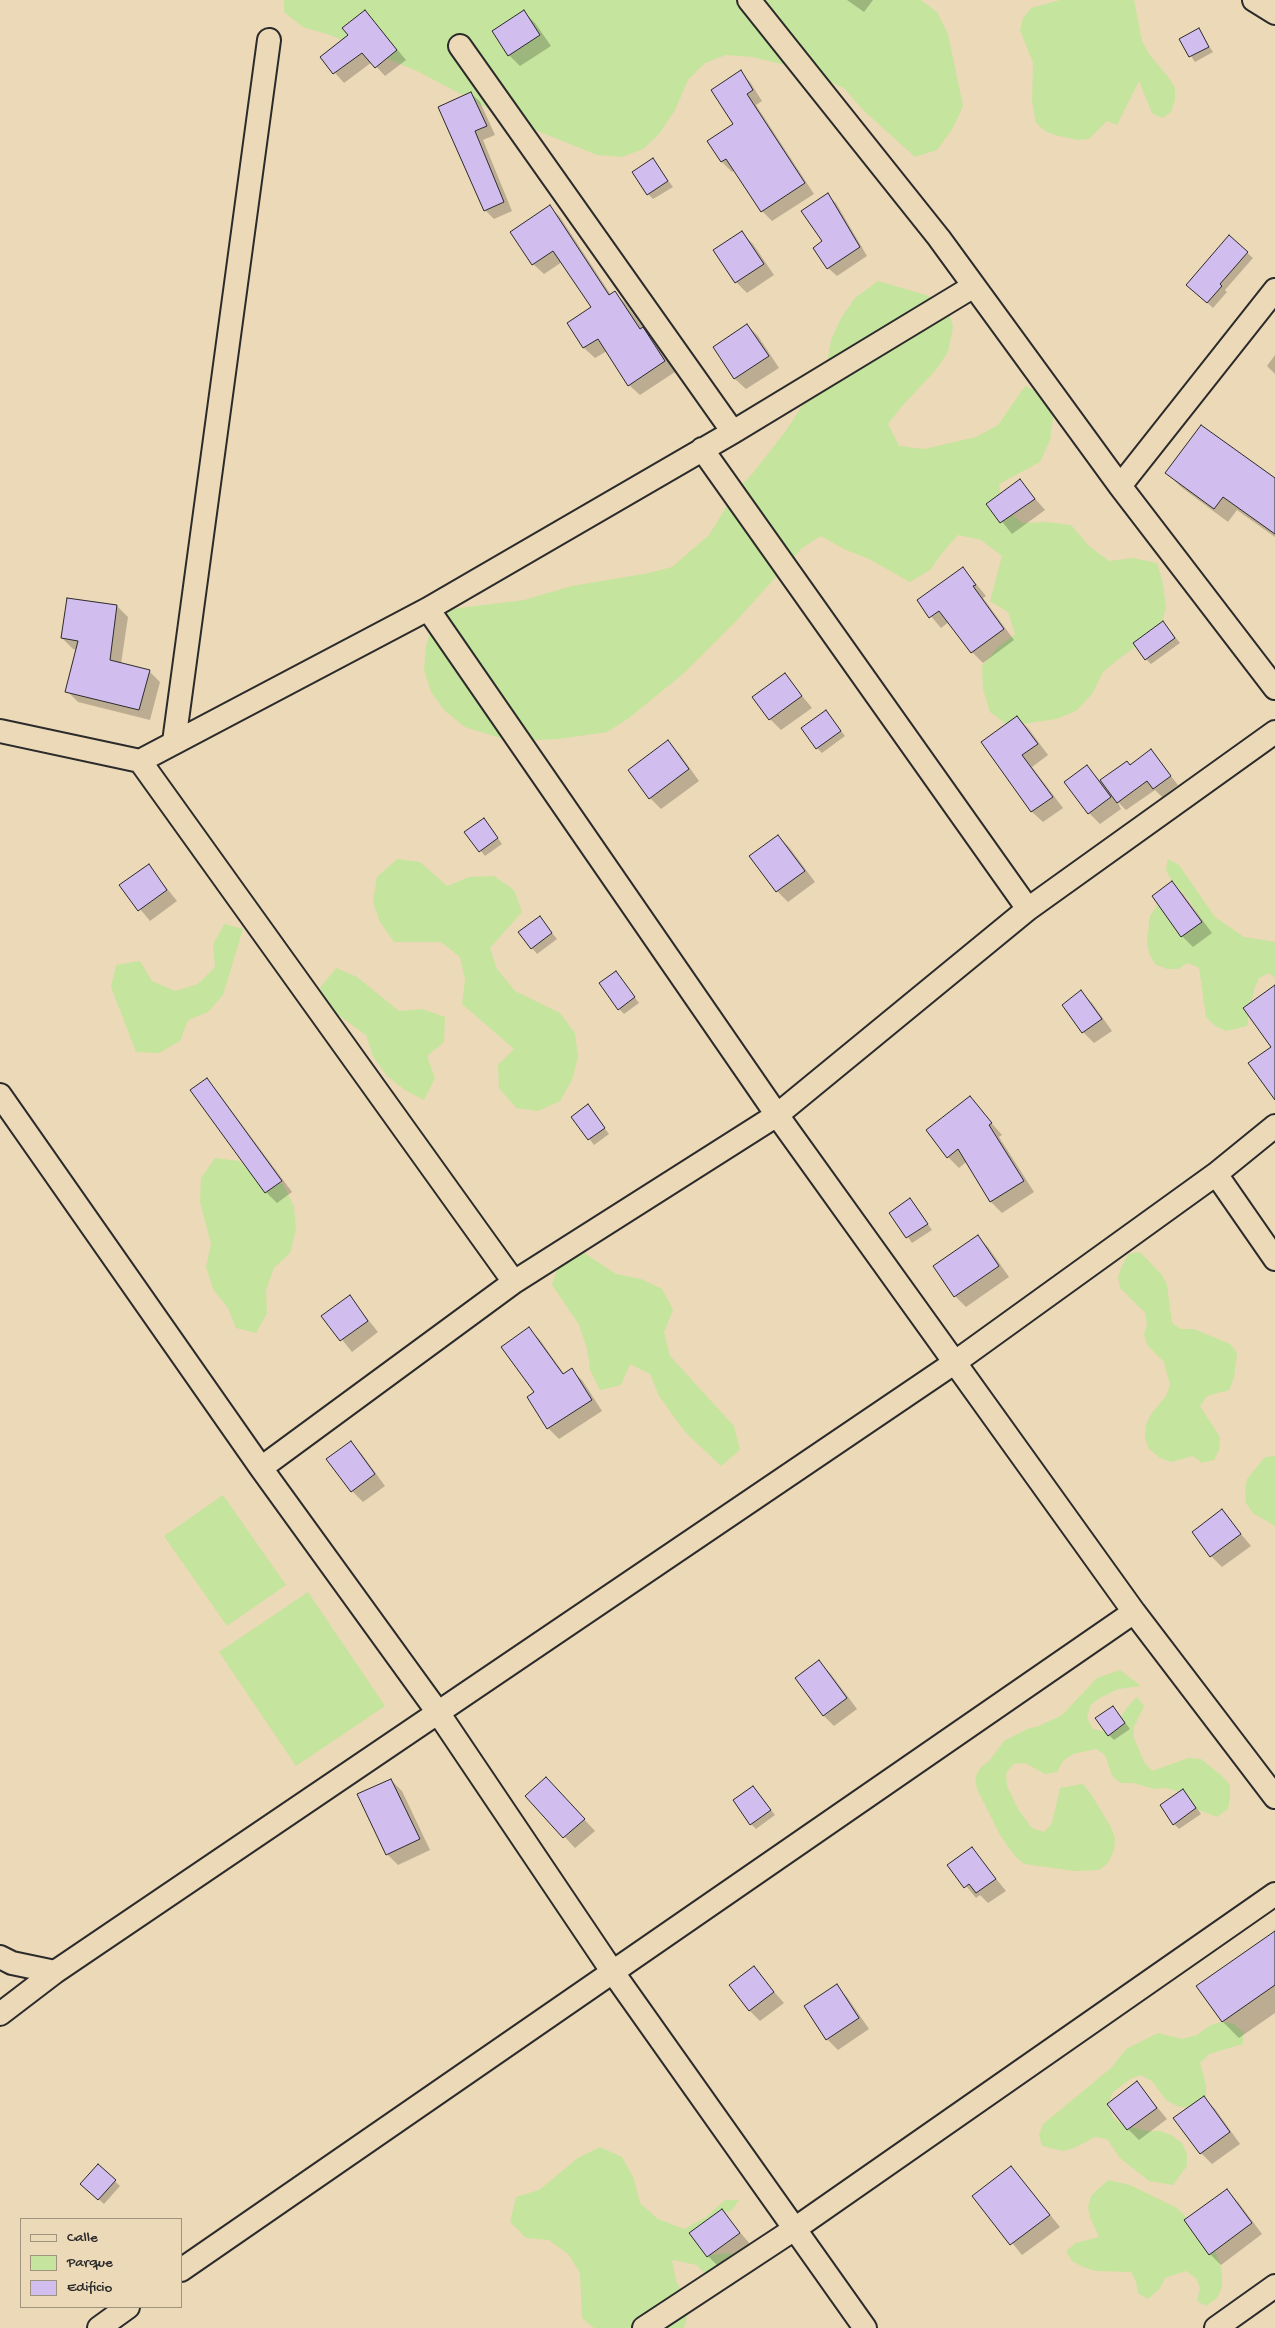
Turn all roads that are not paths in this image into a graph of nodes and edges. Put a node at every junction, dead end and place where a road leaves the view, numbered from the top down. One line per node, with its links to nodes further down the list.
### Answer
1 (749, 0): 6 (street)
2 (1254, 0): 3 (street)
3 (1275, 13)
4 (269, 40): 15 (street)
5 (460, 46): 8 (street)
6 (974, 286): 8 (street); 10 (street)
7 (1275, 290): 10 (street)
8 (733, 432): 9 (street)
9 (702, 449): 11 (street); 17 (street)
10 (1120, 486): 12 (street)
11 (428, 609): 15 (street); 19 (street)
12 (1275, 688)
13 (0, 731): 16 (street)
14 (1275, 732): 17 (street)
15 (174, 742): 16 (street)
16 (140, 761): 23 (street)
17 (1028, 909): 19 (street)
18 (0, 1096): 25 (street)
19 (777, 1116): 23 (street); 24 (street)
20 (1275, 1126): 21 (street)
21 (1216, 1174): 22 (street); 24 (street)
22 (1275, 1259)
23 (514, 1282): 25 (street)
24 (954, 1363): 26 (street); 27 (street)
25 (261, 1468): 27 (street)
26 (1134, 1612): 28 (street); 31 (street)
27 (437, 1711): 31 (street); 32 (street)
28 (1275, 1797)
29 (1275, 1894): 34 (street)
30 (0, 1957): 32 (street)
31 (612, 1971): 34 (street); 35 (street)
32 (54, 1972): 33 (street)
33 (0, 2014)
34 (796, 2228): 39 (street); 40 (street)
35 (182, 2269)
36 (1275, 2286): 41 (street)
37 (127, 2308): 38 (street)
38 (99, 2328)
39 (644, 2328)
40 (866, 2328)
41 (1216, 2328)

